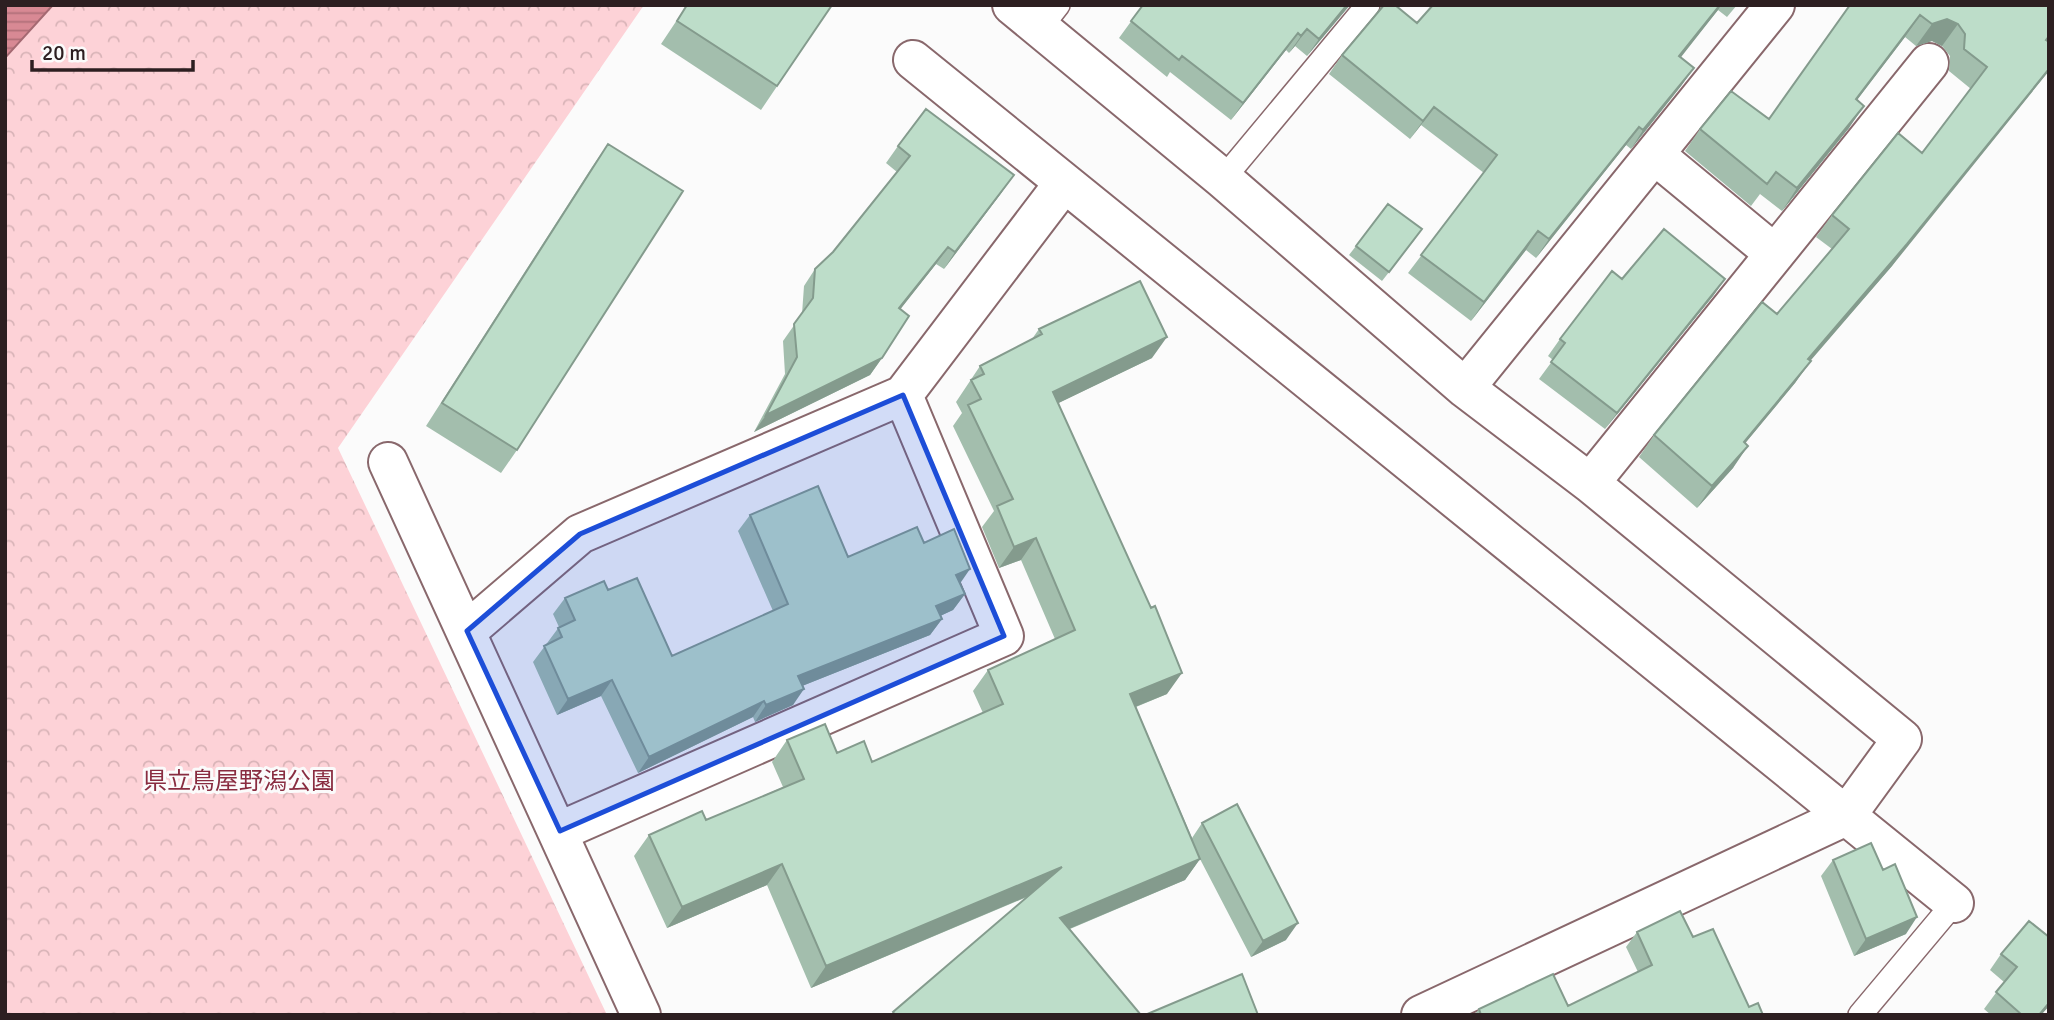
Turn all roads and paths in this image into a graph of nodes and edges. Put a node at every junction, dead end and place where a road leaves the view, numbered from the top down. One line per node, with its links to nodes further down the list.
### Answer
1 (1368, 5): 7 (lane)
2 (1775, 5): 6 (street)
3 (1036, 13): 7 (street)
4 (913, 60): 8 (street)
5 (1929, 63): 9 (street)
6 (1655, 155): 9 (street); 10 (street)
7 (1223, 179): 10 (street)
8 (1064, 183): 11 (street); 15 (street)
9 (1775, 254): 13 (street)
10 (1465, 388): 13 (street)
11 (903, 395): 14 (street); 16 (street)
12 (388, 462): 14 (street)
13 (1590, 483): 15 (street)
14 (467, 631): 16 (street)
15 (1846, 816): 17 (street); 19 (street)
16 (559, 831): 18 (street)
17 (1954, 903): 20 (lane)
18 (641, 1015)
19 (1421, 1015)
20 (1860, 1015)

